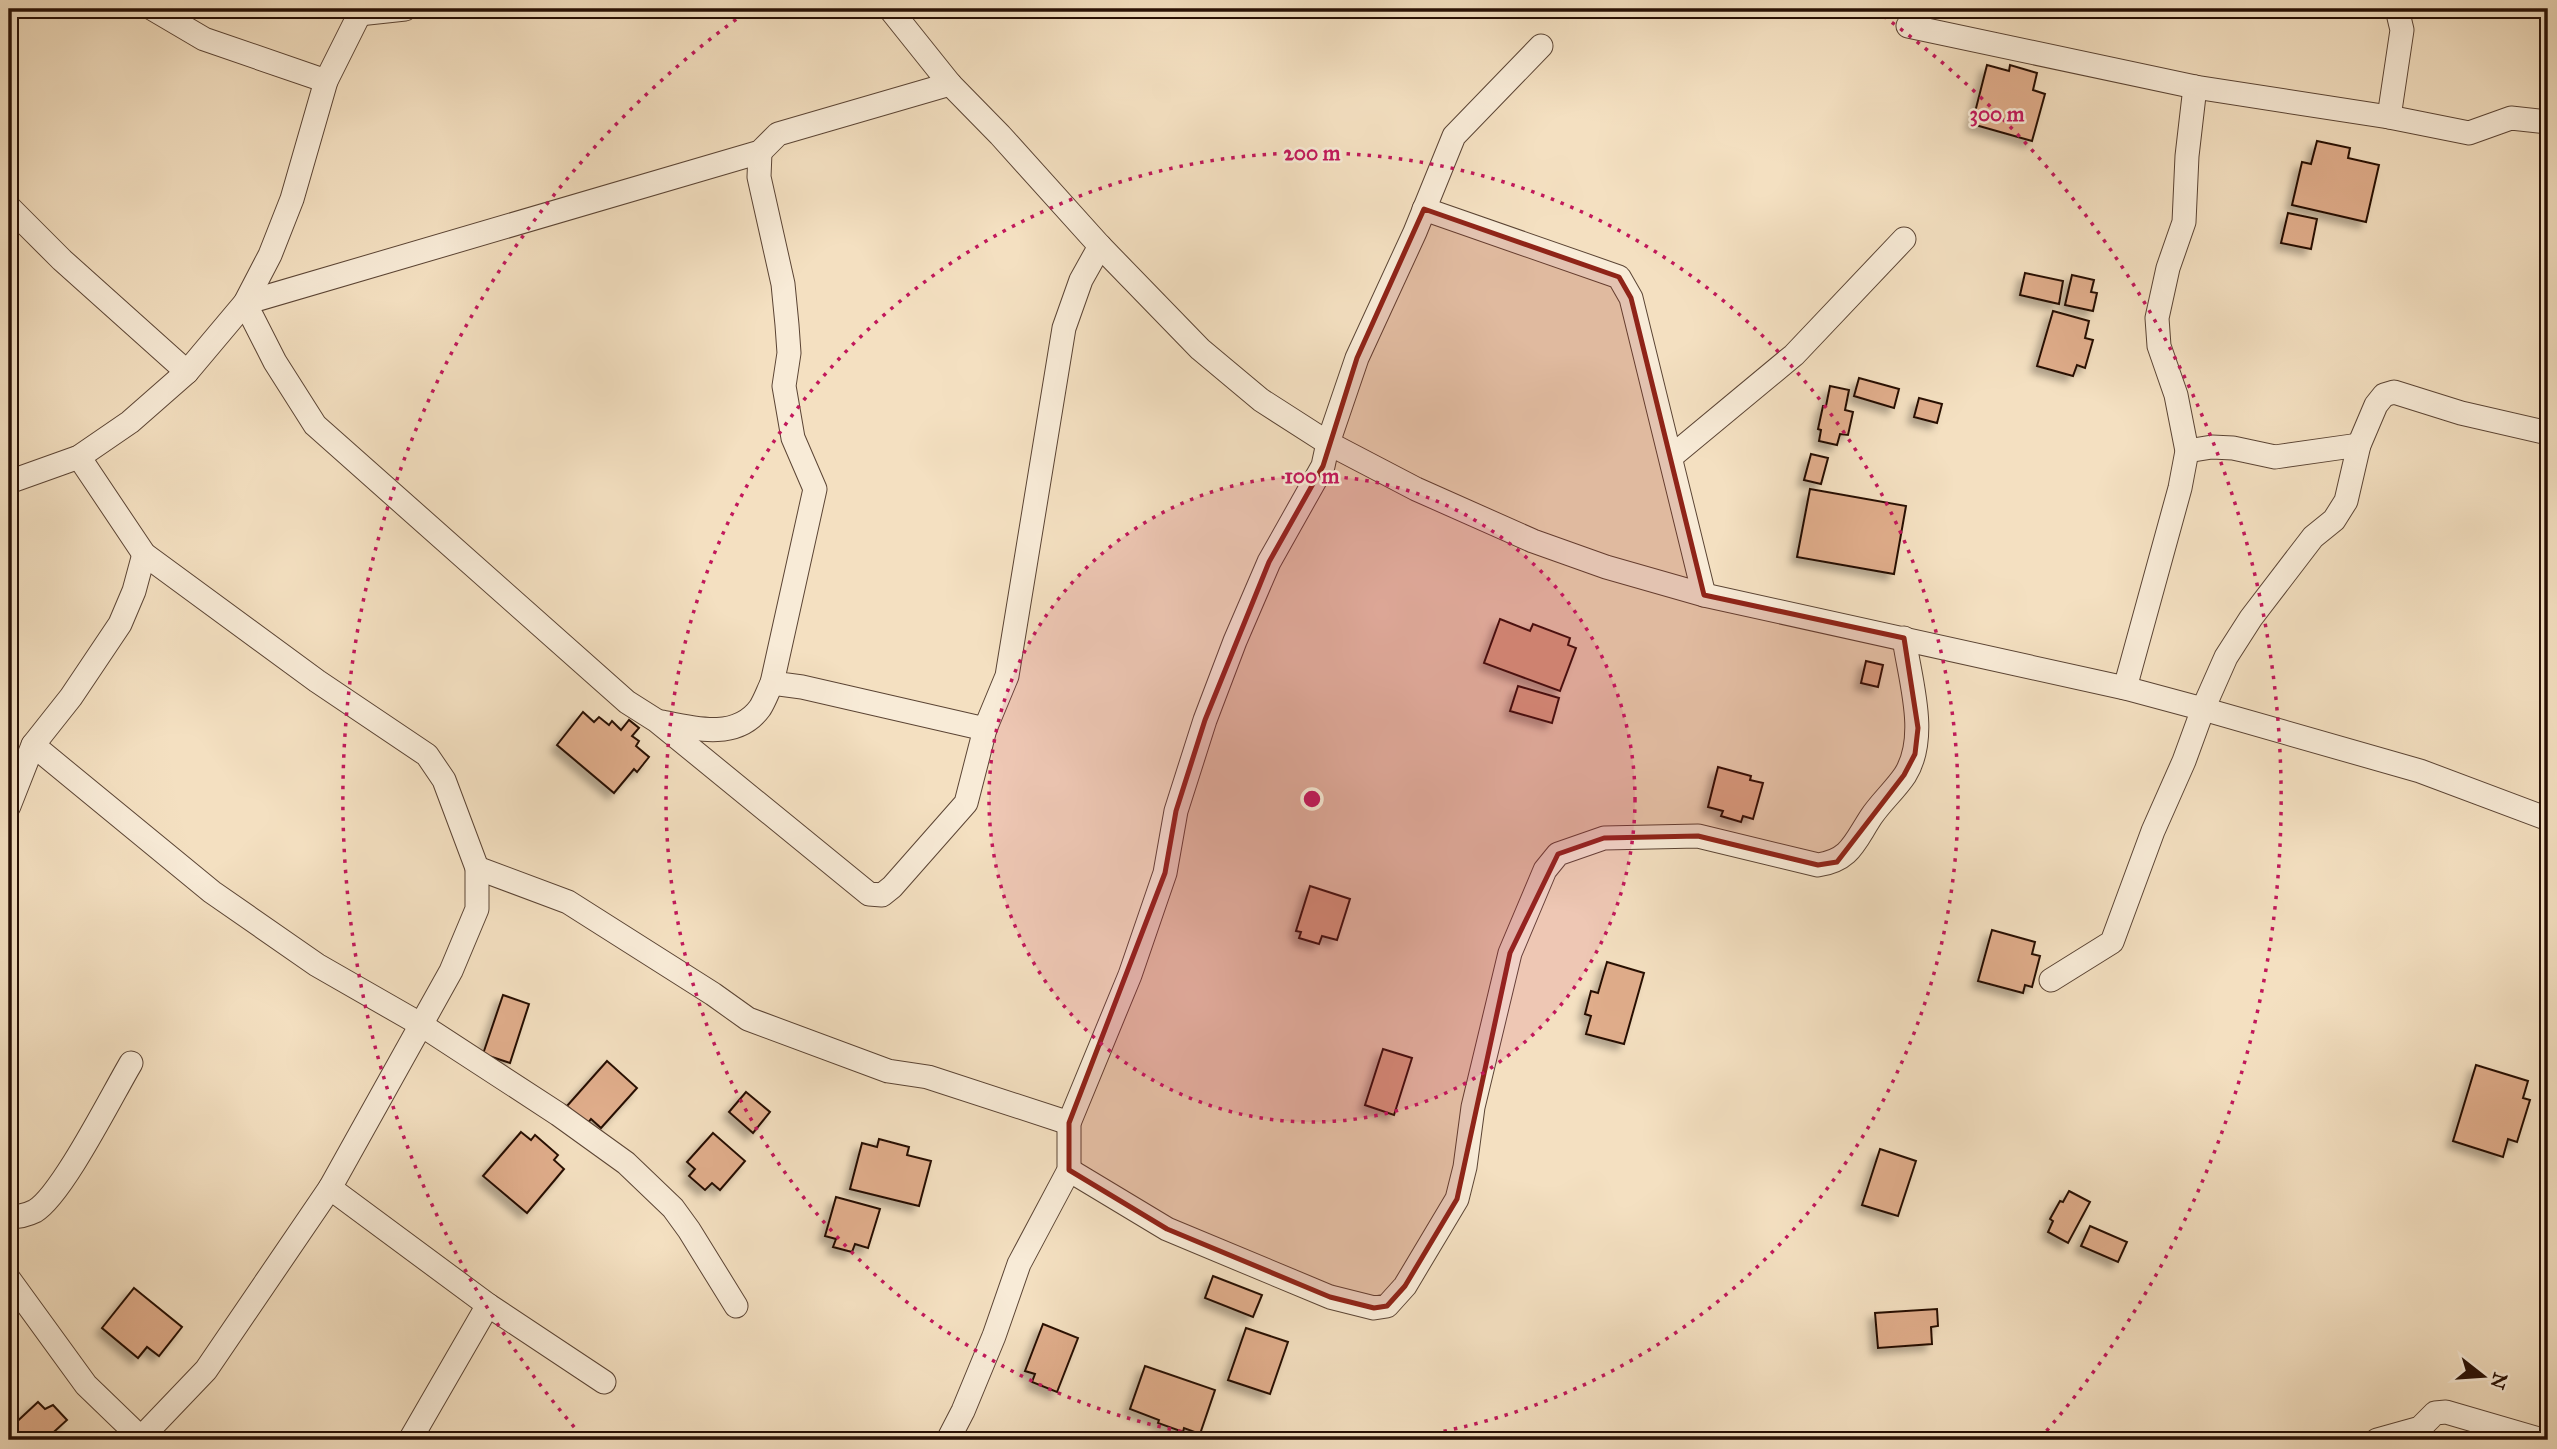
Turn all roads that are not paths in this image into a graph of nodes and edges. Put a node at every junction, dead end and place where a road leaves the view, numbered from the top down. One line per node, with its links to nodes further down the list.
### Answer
1 (153, 9): 8 (street)
2 (405, 9): 5 (street)
3 (890, 9): 9 (street)
4 (2397, 9): 11 (street)
5 (360, 11): 8 (street)
6 (1908, 26): 10 (street)
7 (1542, 46): 15 (street)
8 (327, 81): 18 (street)
9 (950, 84): 13 (street); 17 (street)
10 (2195, 88): 11 (street); 23 (street)
11 (2389, 117): 12 (street)
12 (2548, 122)
13 (760, 152): 18 (street); 30 (street)
14 (9, 207): 19 (street)
15 (1424, 209): 21 (street); 25 (street)
16 (1904, 239): 25 (street)
17 (1100, 246): 21 (street); 34 (street)
18 (245, 303): 19 (street); 33 (street)
19 (187, 372): 24 (street)
20 (2548, 433): 22 (street)
21 (1328, 443): 28 (street); 42 (street)
22 (2358, 445): 23 (street); 32 (street)
23 (2187, 451): 31 (street)
24 (79, 457): 26 (street); 27 (street)
25 (1671, 457): 28 (street)
26 (9, 482)
27 (144, 554): 35 (street); 38 (street)
28 (1704, 595): 29 (street)
29 (1904, 638): 31 (street); 43 (street)
30 (772, 682): 33 (street); 34 (street)
31 (2125, 688): 32 (street)
32 (2203, 709): 37 (street); 39 (street)
33 (657, 721): 34 (street)
34 (985, 729)
35 (33, 745): 36 (street); 40 (street)
36 (9, 806)
37 (2548, 818)
38 (477, 868): 40 (street); 42 (street)
39 (2051, 980)
40 (419, 1024): 44 (street); 48 (street)
41 (131, 1063): 45 (street)
42 (1069, 1123): 43 (street)
43 (1069, 1170): 52 (street)
44 (330, 1188): 47 (street); 50 (street)
45 (9, 1217)
46 (9, 1279): 50 (street)
47 (488, 1305): 49 (street); 51 (street)
48 (736, 1306)
49 (604, 1382)
50 (142, 1439)
51 (410, 1440)
52 (948, 1440)
53 (2376, 1440): 54 (street)
54 (2542, 1440)

